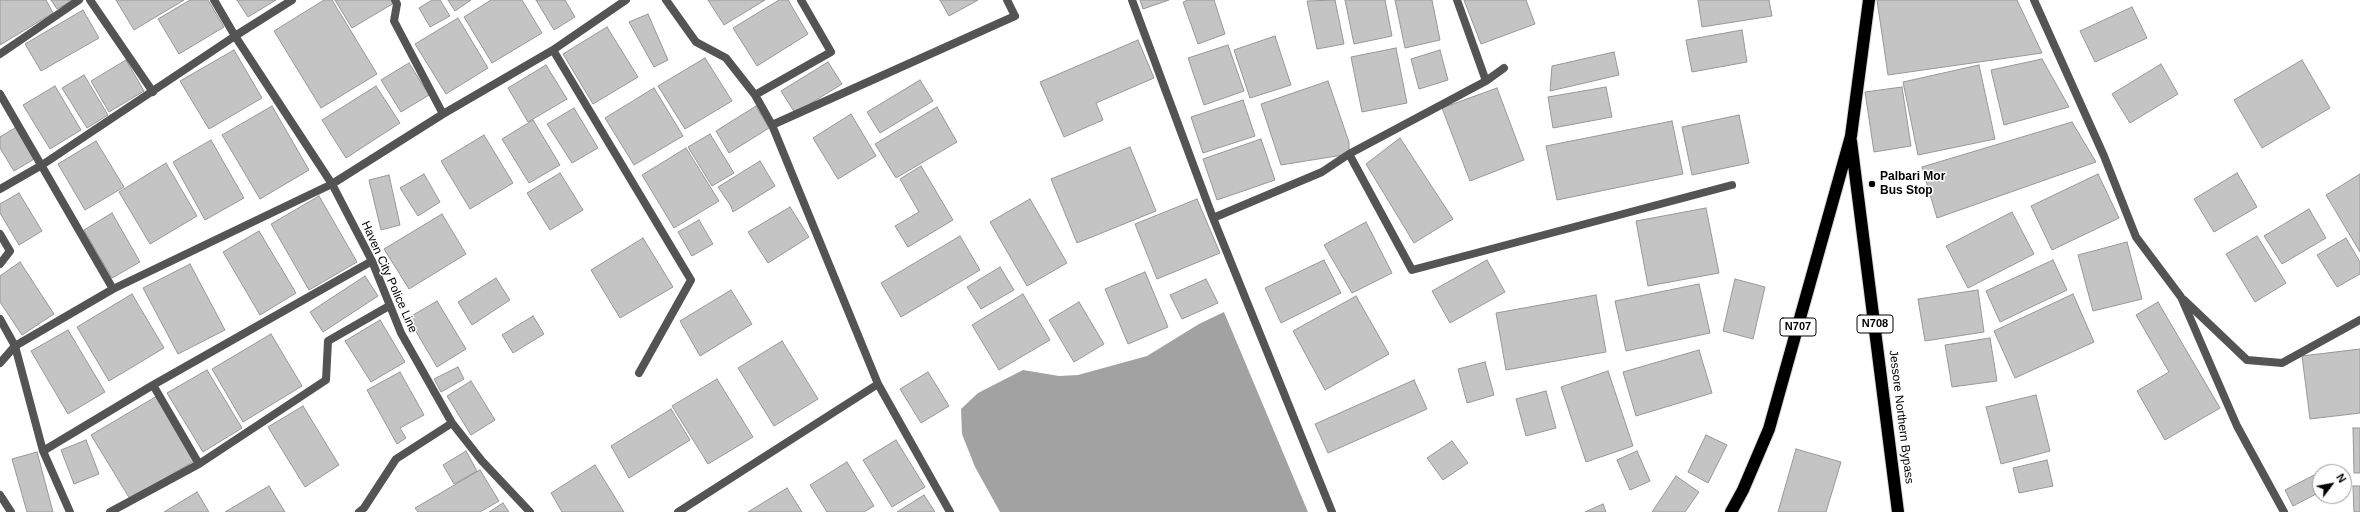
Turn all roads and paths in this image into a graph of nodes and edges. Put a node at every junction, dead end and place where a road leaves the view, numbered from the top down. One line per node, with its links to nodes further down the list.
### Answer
1 (79, 0): 16 (street)
2 (90, 0): 19 (street)
3 (214, 0): 14 (street, Haven City Police Line)
4 (292, 0): 14 (street)
5 (395, 0): 22 (street)
6 (626, 0): 15 (street)
7 (666, 0): 21 (street)
8 (801, 0): 21 (street)
9 (1007, 0): 23 (street)
10 (1132, 0): 30 (street)
11 (1457, 0): 18 (street)
12 (1869, 0): 24 (highway, N707)
13 (2034, 0): 35 (street)
14 (234, 36): 19 (street); 27 (street, Haven City Police Line)
15 (553, 50): 22 (street); 41 (street)
16 (0, 54)
17 (1504, 68): 18 (street)
18 (1486, 81): 25 (street)
19 (153, 92): 26 (street)
20 (0, 94): 26 (street)
21 (755, 95): 23 (street)
22 (443, 114): 27 (street)
23 (772, 125): 42 (street)
24 (1851, 136): 56 (highway, N707); 57 (highway, Jessore Northern Bypass / N708)
25 (1349, 154): 28 (street); 30 (street)
26 (42, 165): 29 (street); 34 (street)
27 (332, 184): 32 (street, Haven City Police Line); 34 (street)
28 (1732, 184)
29 (0, 189)
30 (1213, 218): 55 (street)
31 (0, 234): 33 (street)
32 (372, 261): 36 (street, Haven City Police Line); 43 (street)
33 (0, 264)
34 (113, 290): 39 (street)
35 (2181, 297): 38 (street); 58 (street)
36 (389, 306): 44 (street, Haven City Police Line); 46 (street)
37 (0, 319): 39 (street)
38 (2360, 320)
39 (15, 346): 40 (street); 45 (street)
40 (0, 363)
41 (639, 373)
42 (878, 384): 53 (street); 54 (street)
43 (153, 385): 45 (street); 46 (street)
44 (452, 423): 51 (street); 52 (street, Haven City Police Line)
45 (43, 451): 49 (street)
46 (199, 464): 50 (street)
47 (0, 495): 48 (street)
48 (11, 512)
49 (70, 512)
50 (110, 512)
51 (359, 512)
52 (530, 512)
53 (678, 512)
54 (950, 512)
55 (1332, 512)
56 (1731, 512)
57 (1898, 512)
58 (2284, 512)

